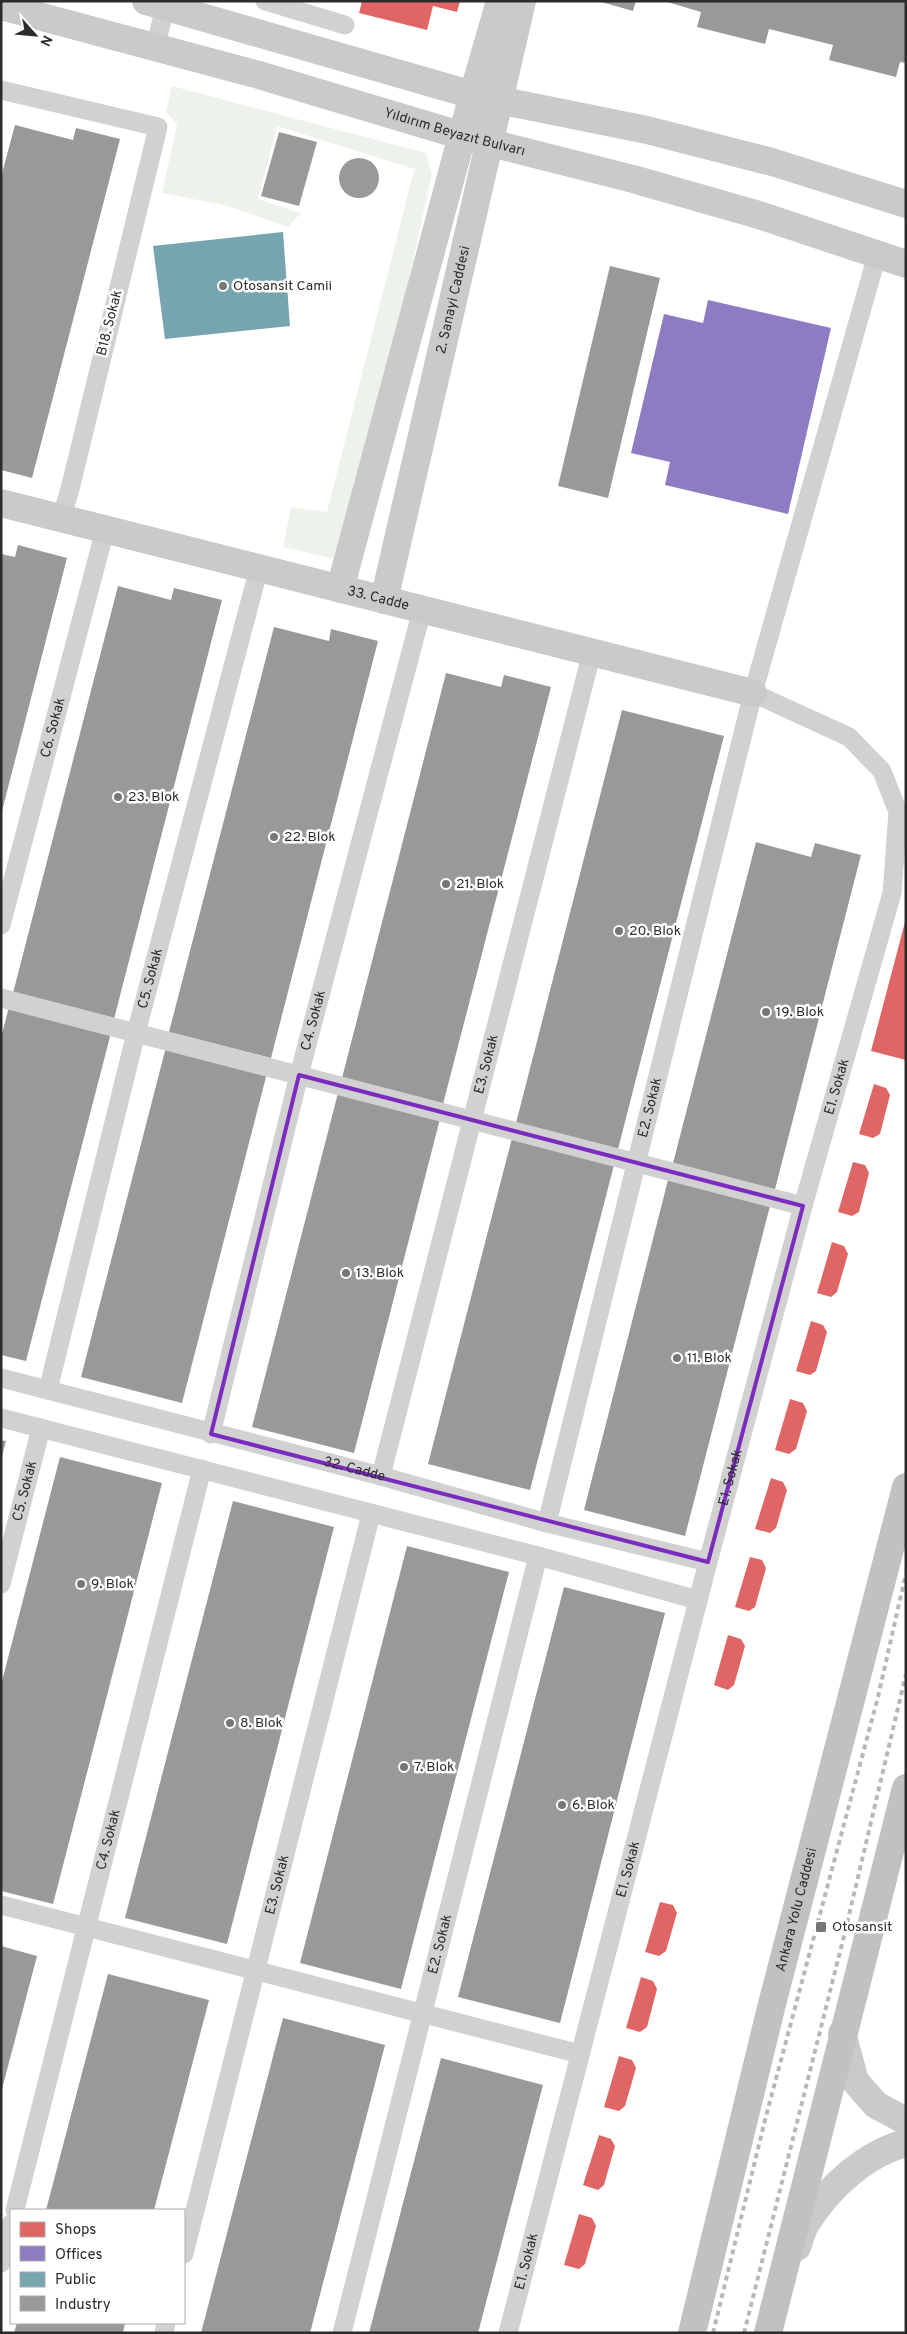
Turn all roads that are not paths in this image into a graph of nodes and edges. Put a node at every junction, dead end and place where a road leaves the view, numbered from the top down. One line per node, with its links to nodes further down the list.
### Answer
1 (265, 1): 6 (street)
2 (500, 1): 9 (main road)
3 (522, 1): 10 (main road, 2. Sanayi Caddesi)
4 (159, 3): 7 (street); 9 (main road)
5 (1, 6): 7 (main road, Yıldırım Beyazıt Bulvarı)
6 (345, 25)
7 (156, 46): 11 (main road, Yıldırım Beyazıt Bulvarı)
8 (1, 90): 17 (street, B18. Sokak)
9 (473, 95): 10 (main road); 11 (main road)
10 (500, 101): 12 (main road, 2. Sanayi Caddesi); 13 (main road)
11 (463, 136): 12 (main road, Yıldırım Beyazıt Bulvarı); 20 (main road)
12 (491, 142): 14 (main road, Yıldırım Beyazıt Bulvarı); 21 (main road, 2. Sanayi Caddesi)
13 (906, 204)
14 (877, 255): 15 (main road, Yıldırım Beyazıt Bulvarı); 24 (street, E2. Sokak)
15 (906, 264)
16 (1, 504): 17 (main road, 33. Cadde)
17 (61, 518): 18 (main road, 33. Cadde)
18 (105, 530): 19 (main road, 33. Cadde); 25 (street, C6. Sokak)
19 (259, 568): 20 (main road, 33. Cadde); 27 (street, C5. Sokak)
20 (340, 589): 21 (main road, 33. Cadde)
21 (384, 600): 22 (main road, 33. Cadde)
22 (422, 610): 23 (main road, 33. Cadde); 28 (street, C4. Sokak)
23 (592, 652): 24 (main road, 33. Cadde); 29 (street, E3. Sokak)
24 (753, 693): 30 (street, E2. Sokak); 31 (street, E1. Sokak)
25 (1, 925)
26 (1, 998): 27 (street)
27 (136, 1033): 28 (street); 33 (street, C5. Sokak)
28 (299, 1075): 29 (street); 36 (street, C4. Sokak)
29 (471, 1120): 30 (street); 39 (street, E3. Sokak)
30 (637, 1163): 31 (street); 42 (street, E2. Sokak)
31 (803, 1206): 45 (street, E1. Sokak)
32 (1, 1378): 33 (street, 32. Cadde)
33 (48, 1390): 36 (street, 32. Cadde)
34 (1, 1418): 35 (street)
35 (41, 1428): 38 (street); 46 (street, C5. Sokak)
36 (211, 1434): 39 (street, 32. Cadde)
37 (906, 1467): 43 (highway)
38 (202, 1468): 41 (street); 50 (street, C4. Sokak)
39 (381, 1476): 42 (street, 32. Cadde)
40 (906, 1487): 43 (highway, Ankara Yolu Caddesi)
41 (371, 1514): 44 (street); 51 (street, E3. Sokak)
42 (547, 1523): 45 (street, 32. Cadde)
43 (894, 1531): 62 (highway, Ankara Yolu Caddesi)
44 (538, 1556): 47 (street); 52 (street, E2. Sokak)
45 (708, 1562): 47 (street, E1. Sokak)
46 (1, 1584)
47 (698, 1600): 54 (street, E1. Sokak)
48 (906, 1788): 53 (highway)
49 (1, 1904): 50 (street)
50 (86, 1926): 51 (street); 57 (street, C4. Sokak)
51 (256, 1970): 52 (street); 59 (street, E3. Sokak)
52 (422, 2014): 54 (street); 63 (street, E2. Sokak)
53 (842, 2033): 55 (main road); 61 (highway)
54 (580, 2054): 64 (street, E1. Sokak)
55 (906, 2121)
56 (906, 2143): 61 (main road)
57 (15, 2209)
58 (10, 2228): 60 (street)
59 (185, 2250)
60 (1, 2263)
61 (771, 2321)
62 (693, 2332)
63 (342, 2333)
64 (508, 2333)

